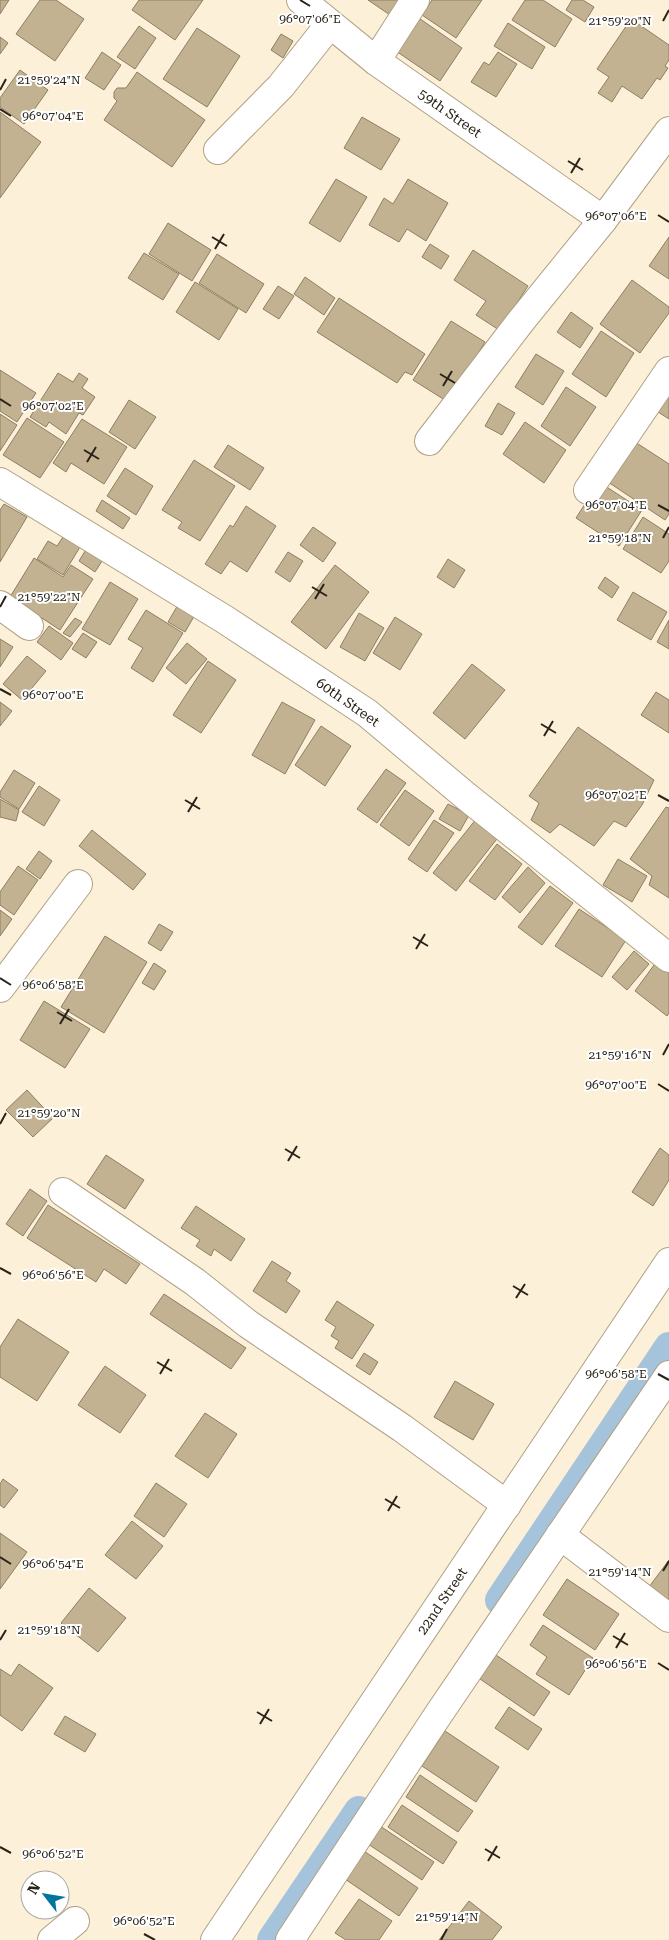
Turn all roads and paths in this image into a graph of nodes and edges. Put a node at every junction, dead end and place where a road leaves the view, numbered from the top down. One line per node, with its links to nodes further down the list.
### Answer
1 (302, 0): 3 (street, 59th Street)
2 (415, 0): 4 (street)
3 (330, 24): 4 (street, 59th Street); 6 (street)
4 (376, 61): 7 (street, 59th Street)
5 (669, 131): 7 (street)
6 (218, 150)
7 (603, 220): 9 (street)
8 (669, 371): 11 (street)
9 (429, 441)
10 (0, 482): 15 (street, 60th Street)
11 (588, 490)
12 (0, 605): 13 (street)
13 (29, 626)
14 (78, 884): 16 (street)
15 (669, 958)
16 (0, 988)
17 (63, 1192): 20 (street)
18 (669, 1262): 20 (street, 22nd Street)
19 (669, 1375): 21 (street)
20 (507, 1505): 25 (street, 22nd Street)
21 (560, 1535): 22 (street); 26 (street)
22 (669, 1618)
23 (75, 1921): 24 (street)
24 (52, 1940)
25 (215, 1940)
26 (290, 1940)

